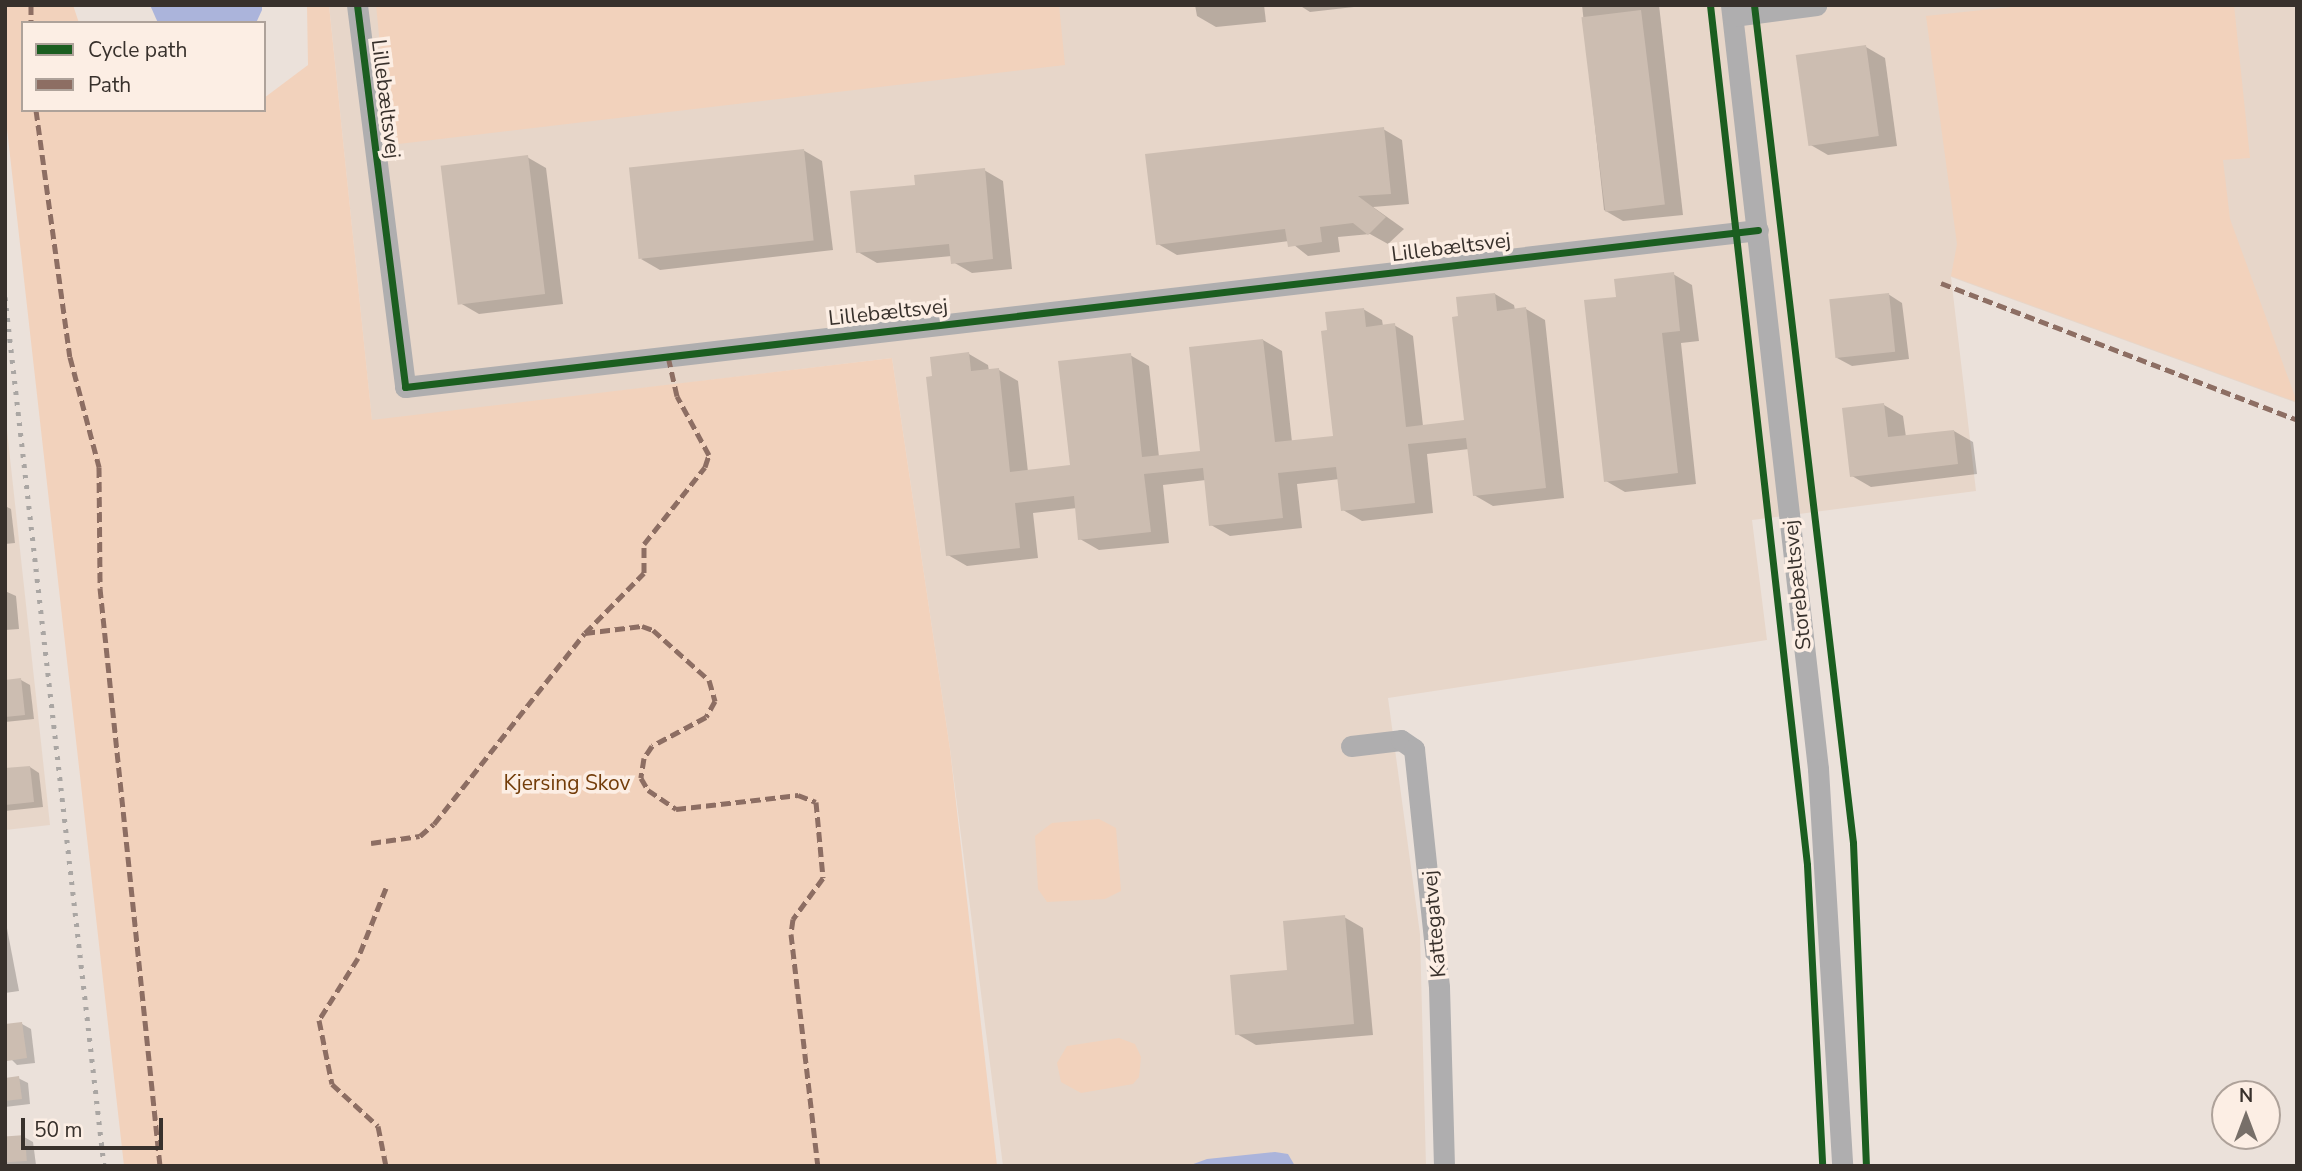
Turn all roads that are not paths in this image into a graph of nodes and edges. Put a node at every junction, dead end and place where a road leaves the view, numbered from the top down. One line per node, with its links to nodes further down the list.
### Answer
1 (357, 5): 4 (street, Lillebæltsvej)
2 (1816, 5): 3 (street)
3 (1732, 11): 4 (street, Storebæltsvej)
4 (1758, 230): 7 (street, Storebæltsvej)
5 (1351, 746): 6 (street, Kattegatvej)
6 (1444, 1166)
7 (1842, 1166)

